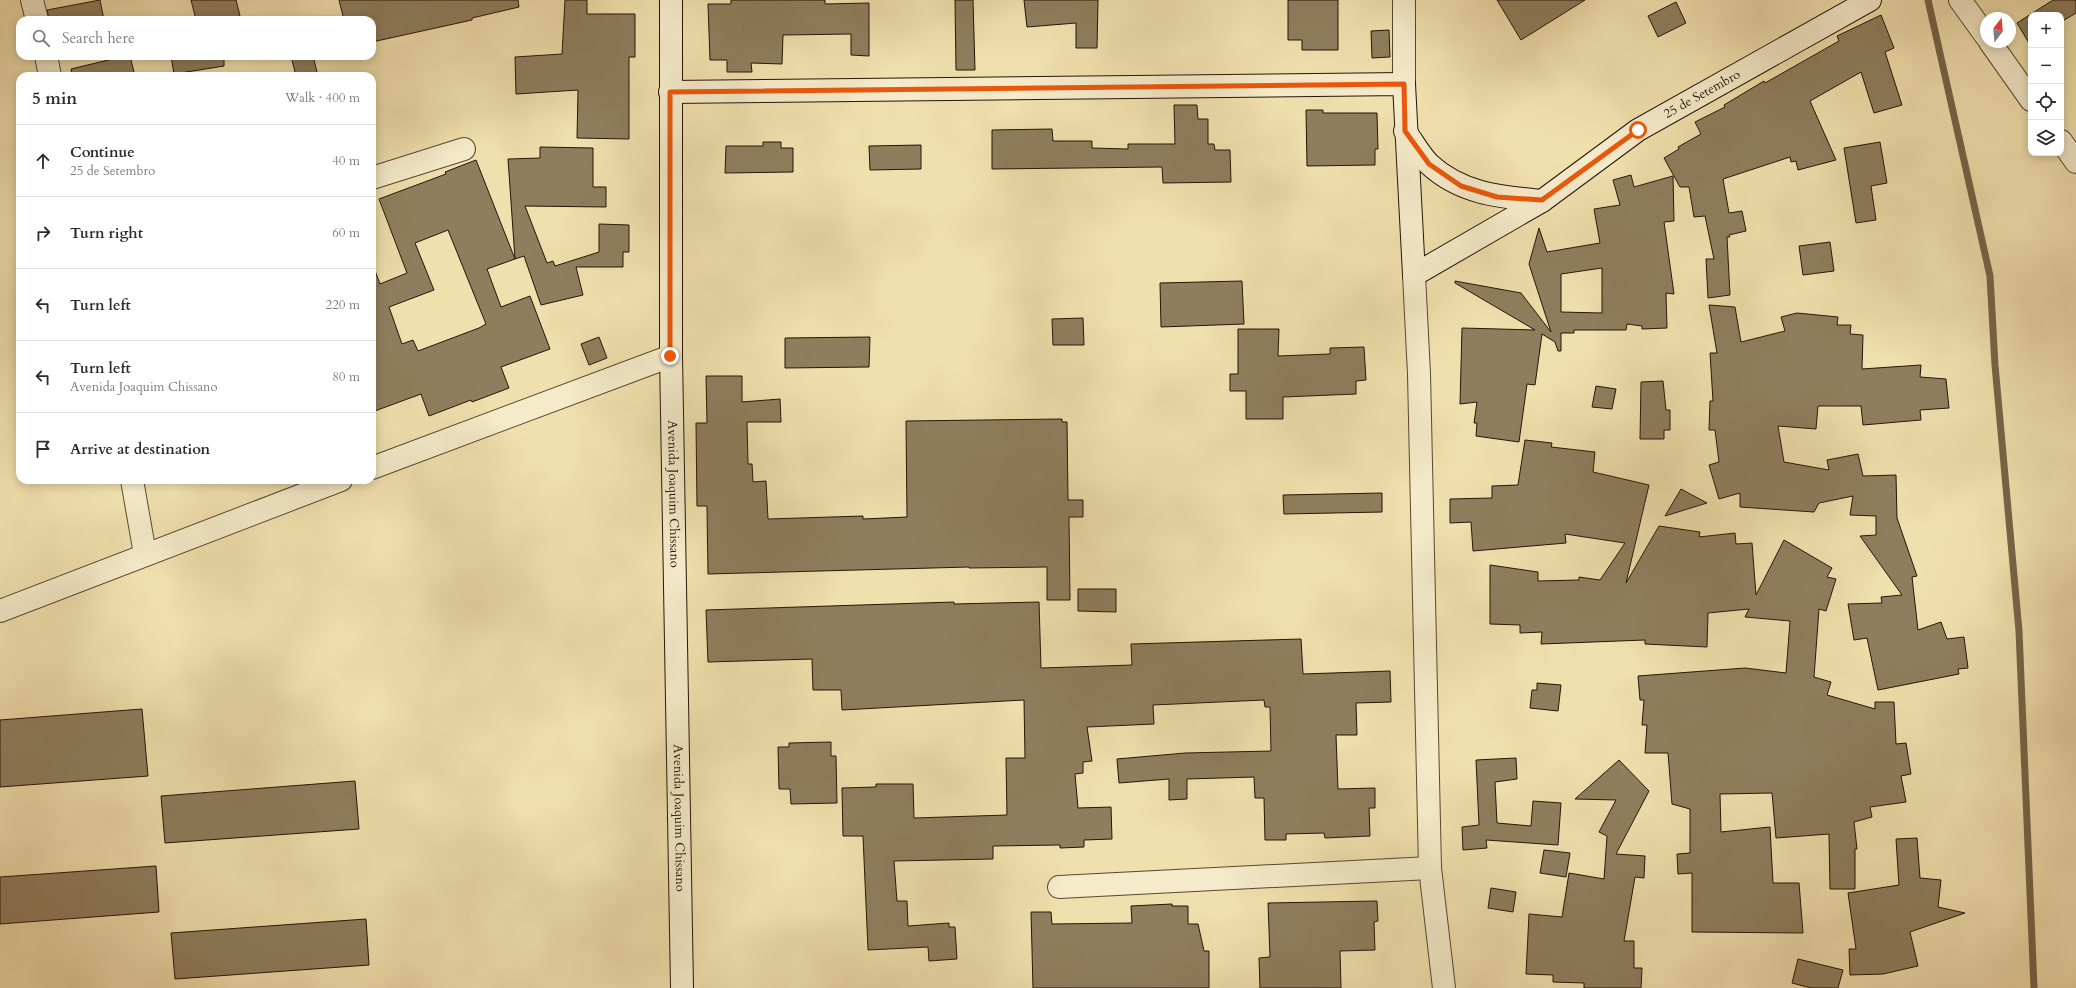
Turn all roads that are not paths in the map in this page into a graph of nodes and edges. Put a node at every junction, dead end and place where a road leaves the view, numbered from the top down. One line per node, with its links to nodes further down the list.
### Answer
1 (32, 0): 6 (street)
2 (671, 0): 12 (street, Avenida Joaquim Chissano)
3 (1404, 0): 11 (street)
4 (1870, 0): 19 (street, 25 de Setembro)
5 (1960, 0): 7 (street)
6 (36, 16)
7 (1980, 28)
8 (1994, 48): 13 (street)
9 (47, 60): 10 (street)
10 (49, 72)
11 (1404, 84): 12 (street); 14 (street)
12 (670, 92): 21 (street, Avenida Joaquim Chissano)
13 (2028, 96)
14 (1405, 131): 19 (street); 20 (street)
15 (2064, 145): 17 (street)
16 (464, 149): 18 (street)
17 (2076, 162)
18 (376, 177)
19 (1542, 200): 20 (street, 25 de Setembro)
20 (1414, 275): 27 (street)
21 (670, 356): 22 (street); 29 (street, Avenida Joaquim Chissano)
22 (376, 466)
23 (133, 484): 25 (street)
24 (330, 484): 25 (street)
25 (145, 554): 26 (street)
26 (0, 611)
27 (1430, 868): 28 (street); 30 (street)
28 (1059, 887)
29 (682, 988)
30 (1444, 988)

